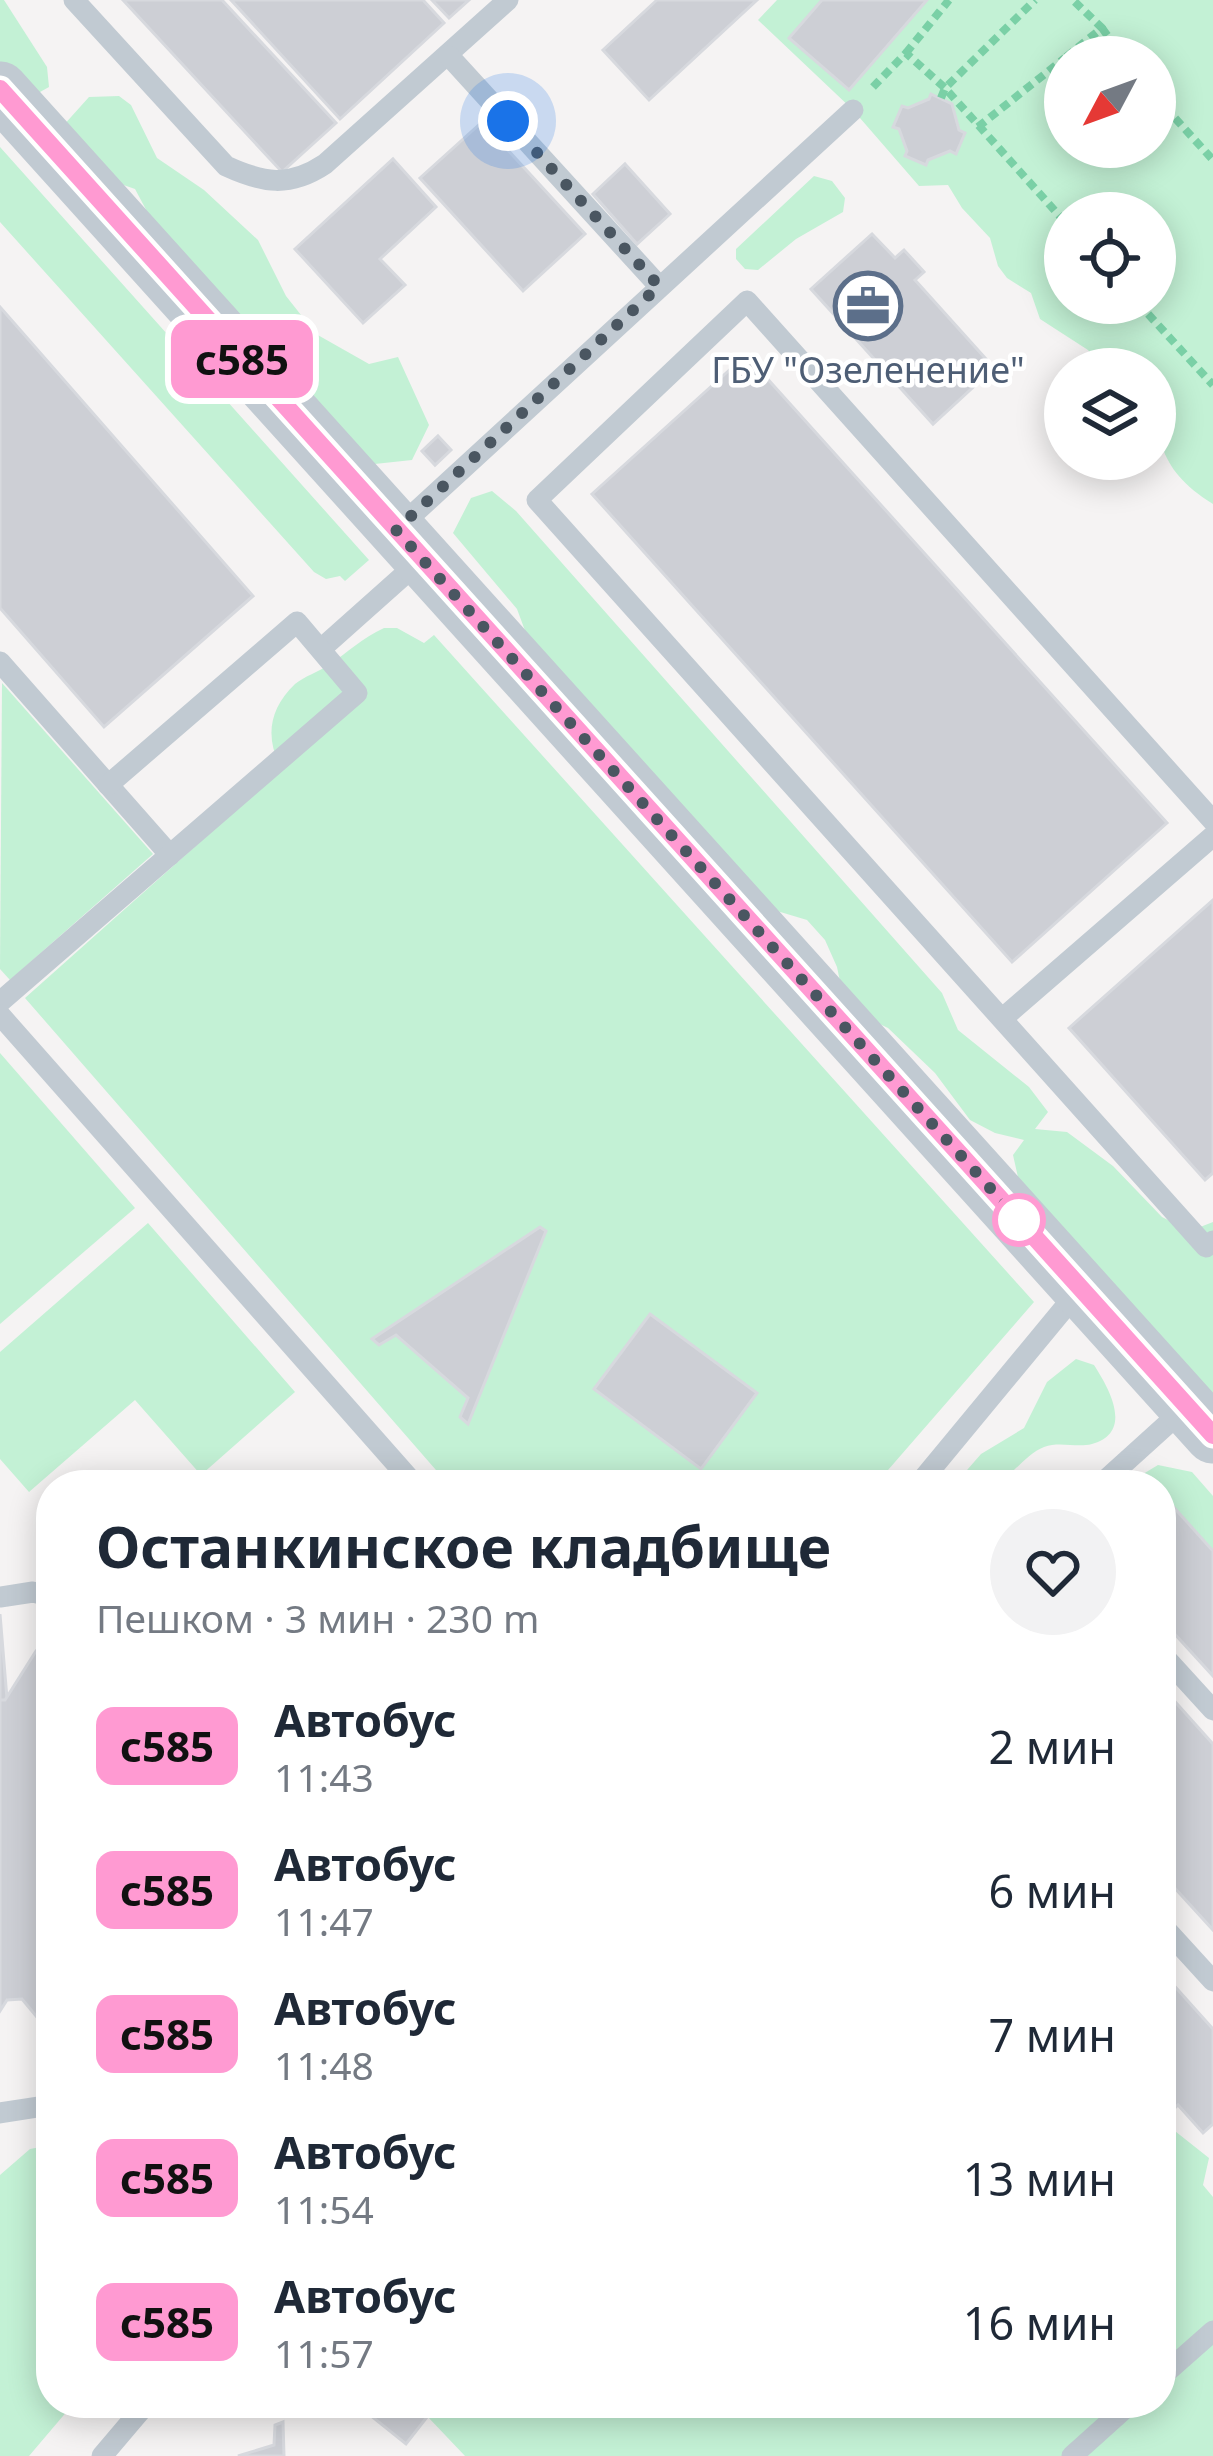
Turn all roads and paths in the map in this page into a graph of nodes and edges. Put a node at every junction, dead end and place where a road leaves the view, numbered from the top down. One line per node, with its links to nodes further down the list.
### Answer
1 (74, 0): 10 (lane)
2 (508, 0): 10 (lane)
3 (949, 0): 9 (path)
4 (1035, 0): 12 (path)
5 (1073, 0): 6 (path)
6 (1102, 28): 7 (path); 8 (path)
7 (1092, 36)
8 (1108, 36)
9 (906, 52): 12 (path); 15 (path)
10 (449, 56): 20 (lane)
11 (1044, 74): 17 (path)
12 (945, 88): 14 (path); 17 (path)
13 (0, 89): 23 (street)
14 (941, 98)
15 (853, 110): 20 (lane)
16 (1176, 119): 18 (path)
17 (978, 127): 19 (path)
18 (1213, 160)
19 (1044, 200)
20 (659, 286): 23 (lane)
21 (1157, 324): 22 (path)
22 (1213, 385)
23 (410, 544): 24 (lane); 34 (street)
24 (321, 649): 26 (lane); 29 (lane)
25 (0, 662): 26 (lane)
26 (108, 785): 29 (lane)
27 (1213, 820): 32 (lane)
28 (1213, 836): 32 (lane)
29 (170, 855): 30 (lane)
30 (0, 1002)
31 (0, 1015): 36 (lane)
32 (1003, 1018): 33 (lane)
33 (1213, 1240)
34 (1080, 1288): 35 (street); 37 (lane)
35 (1200, 1421): 38 (lane)
36 (402, 1470)
37 (930, 1470)
38 (1123, 1470)
39 (36, 1593): 40 (lane)
40 (0, 1597)
41 (1176, 1669): 42 (lane)
42 (1213, 1710)
43 (1176, 1940): 44 (lane)
44 (1213, 1981)
45 (36, 2107): 46 (lane)
46 (0, 2113)
47 (1213, 2331): 48 (lane)
48 (1176, 2364)
49 (134, 2418): 51 (lane)
50 (1115, 2418): 52 (lane)
51 (102, 2456)
52 (1072, 2456)

